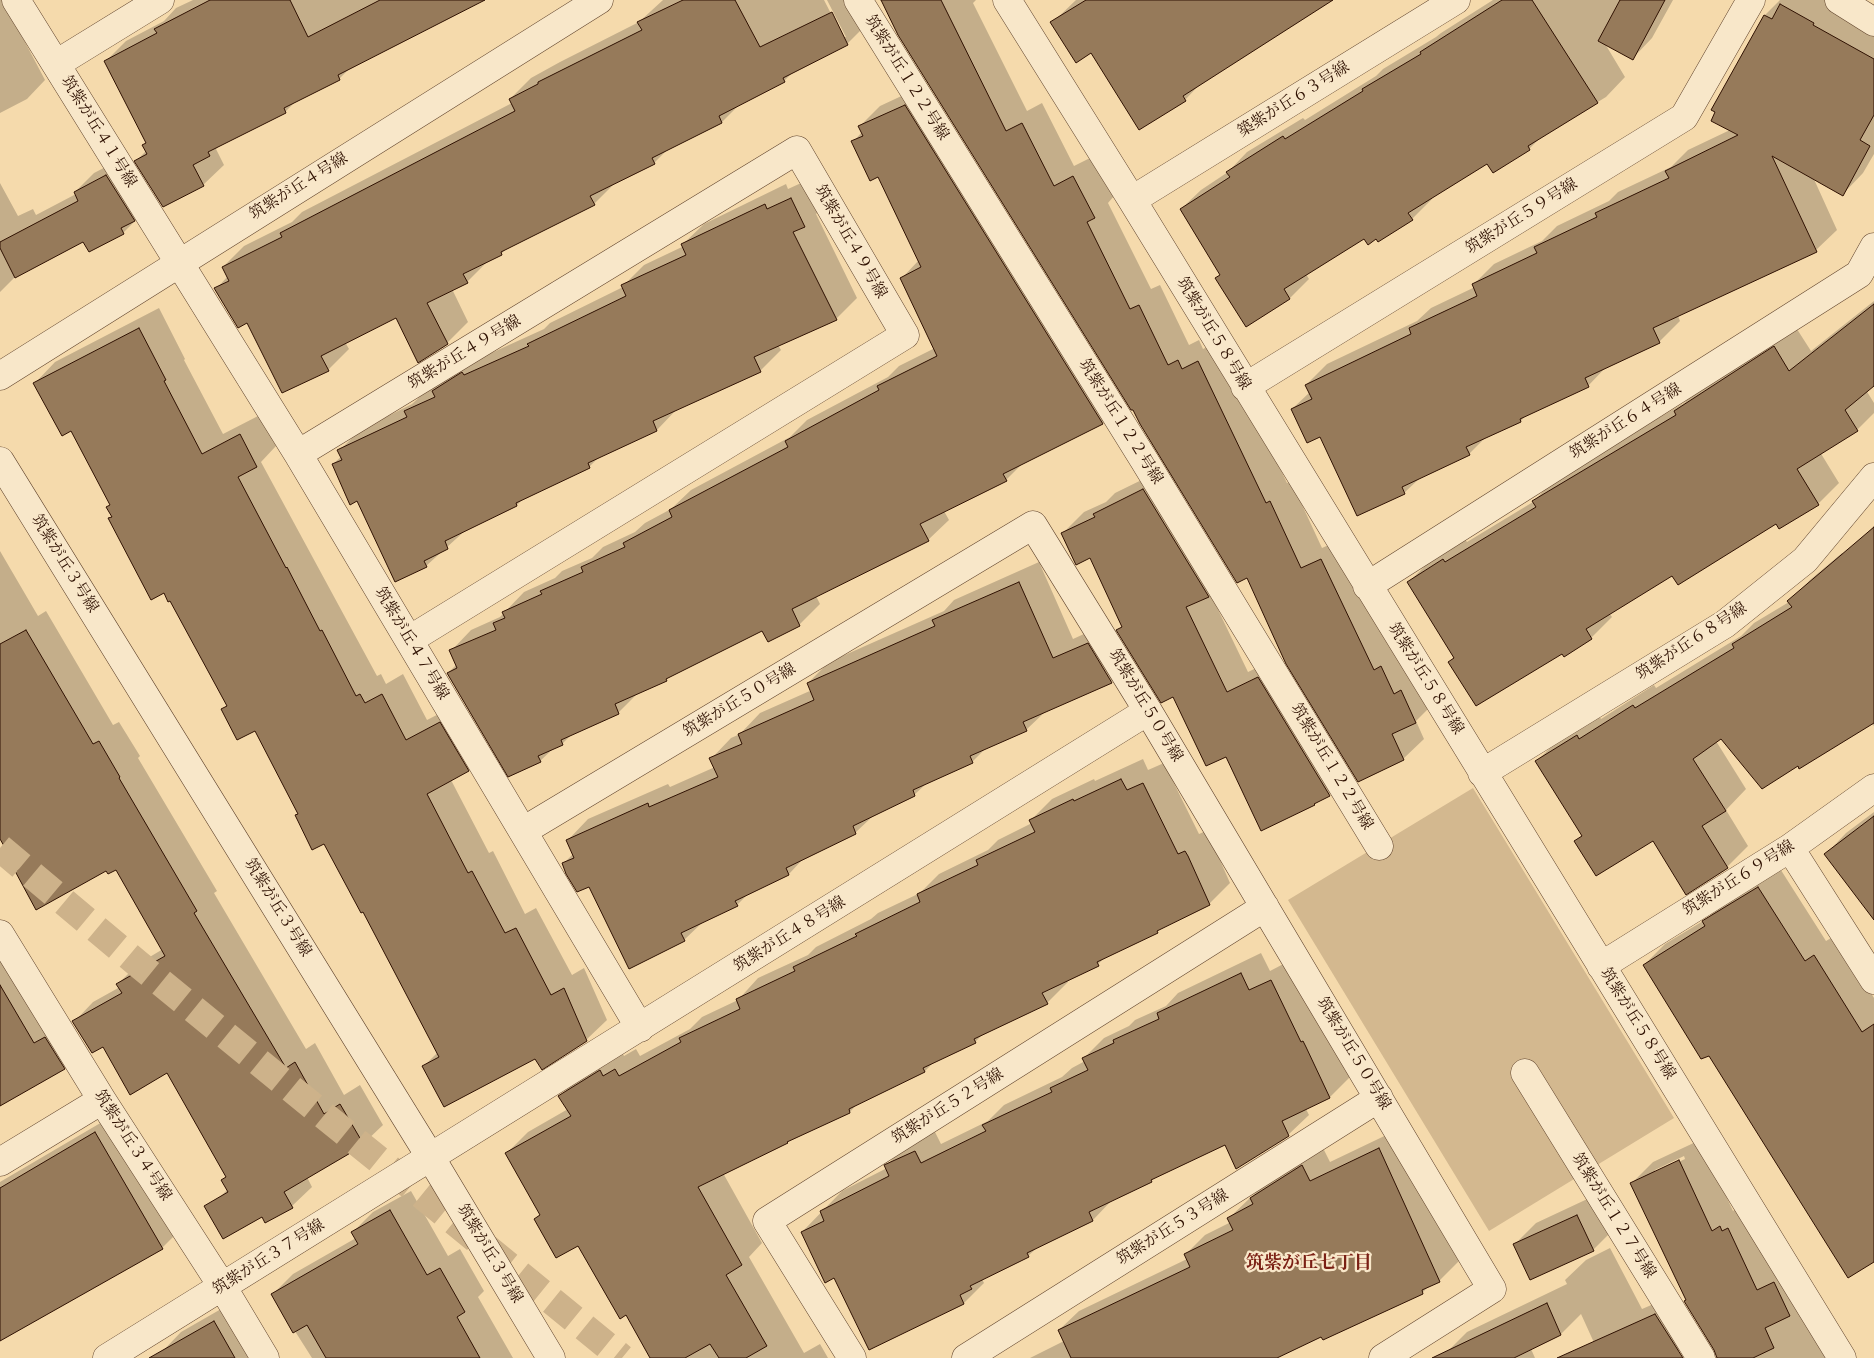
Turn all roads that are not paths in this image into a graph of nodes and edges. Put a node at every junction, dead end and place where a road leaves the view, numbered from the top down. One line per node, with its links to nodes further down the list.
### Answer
1 (16, 0): 10 (street, 筑紫が丘４１号線)
2 (160, 0): 10 (street)
3 (599, 0): 13 (street, 筑紫が丘４号線)
4 (858, 0): 26 (street, 筑紫が丘１２２号線)
5 (1456, 0): 11 (street, 築紫が丘６３号線)
6 (1751, 0): 16 (street, 筑紫が丘５９号線)
7 (1839, 0): 9 (street)
8 (1015, 3): 11 (street, 筑紫が丘５８号線)
9 (1874, 22)
10 (56, 64): 13 (street, 筑紫が丘４１号線)
11 (1132, 200): 16 (street, 筑紫が丘５８号線)
12 (1874, 247): 14 (street, 筑紫が丘６４号線)
13 (179, 263): 15 (street, 筑紫が丘４号線); 17 (street, 筑紫が丘４７号線)
14 (1867, 278): 20 (street, 筑紫が丘６４号線)
15 (0, 376)
16 (1245, 387): 20 (street, 筑紫が丘５８号線)
17 (298, 454): 21 (street, 筑紫が丘４７号線); 21 (street, 筑紫が丘４９号線)
18 (0, 460): 36 (street, 筑紫が丘３号線)
19 (1874, 477): 23 (street, 筑紫が丘６８号線)
20 (1368, 586): 23 (street, 筑紫が丘５８号線)
21 (409, 640): 25 (street, 筑紫が丘４７号線)
22 (1148, 711): 25 (street, 筑紫が丘５０号線); 28 (street, 筑紫が丘５０号線); 32 (street, 筑紫が丘４８号線)
23 (1482, 773): 30 (street, 筑紫が丘５８号線)
24 (1874, 788): 27 (street, 筑紫が丘６９号線)
25 (523, 831): 32 (street, 筑紫が丘４７号線)
26 (1379, 846)
27 (1790, 848): 30 (street, 筑紫が丘６９号線); 31 (street)
28 (1265, 907): 34 (street, 筑紫が丘５０号線); 42 (street, 筑紫が丘５２号線)
29 (0, 934): 35 (street, 筑紫が丘３４号線)
30 (1601, 966): 46 (street, 筑紫が丘５８号線)
31 (1874, 980)
32 (640, 1028): 36 (street, 筑紫が丘４８号線)
33 (1525, 1073): 45 (street, 筑紫が丘１２７号線)
34 (1379, 1098): 43 (street, 筑紫が丘５３号線); 44 (street, 筑紫が丘５０号線)
35 (102, 1100): 37 (street); 38 (street, 筑紫が丘３４号線)
36 (432, 1158): 38 (street, 筑紫が丘３７号線); 41 (street, 筑紫が丘３号線)
37 (0, 1162)
38 (222, 1286): 39 (street, 筑紫が丘３７号線); 40 (street, 筑紫が丘３４号線)
39 (107, 1358)
40 (265, 1358)
41 (551, 1358)
42 (852, 1358)
43 (966, 1358)
44 (1383, 1358)
45 (1701, 1358)
46 (1842, 1358)

